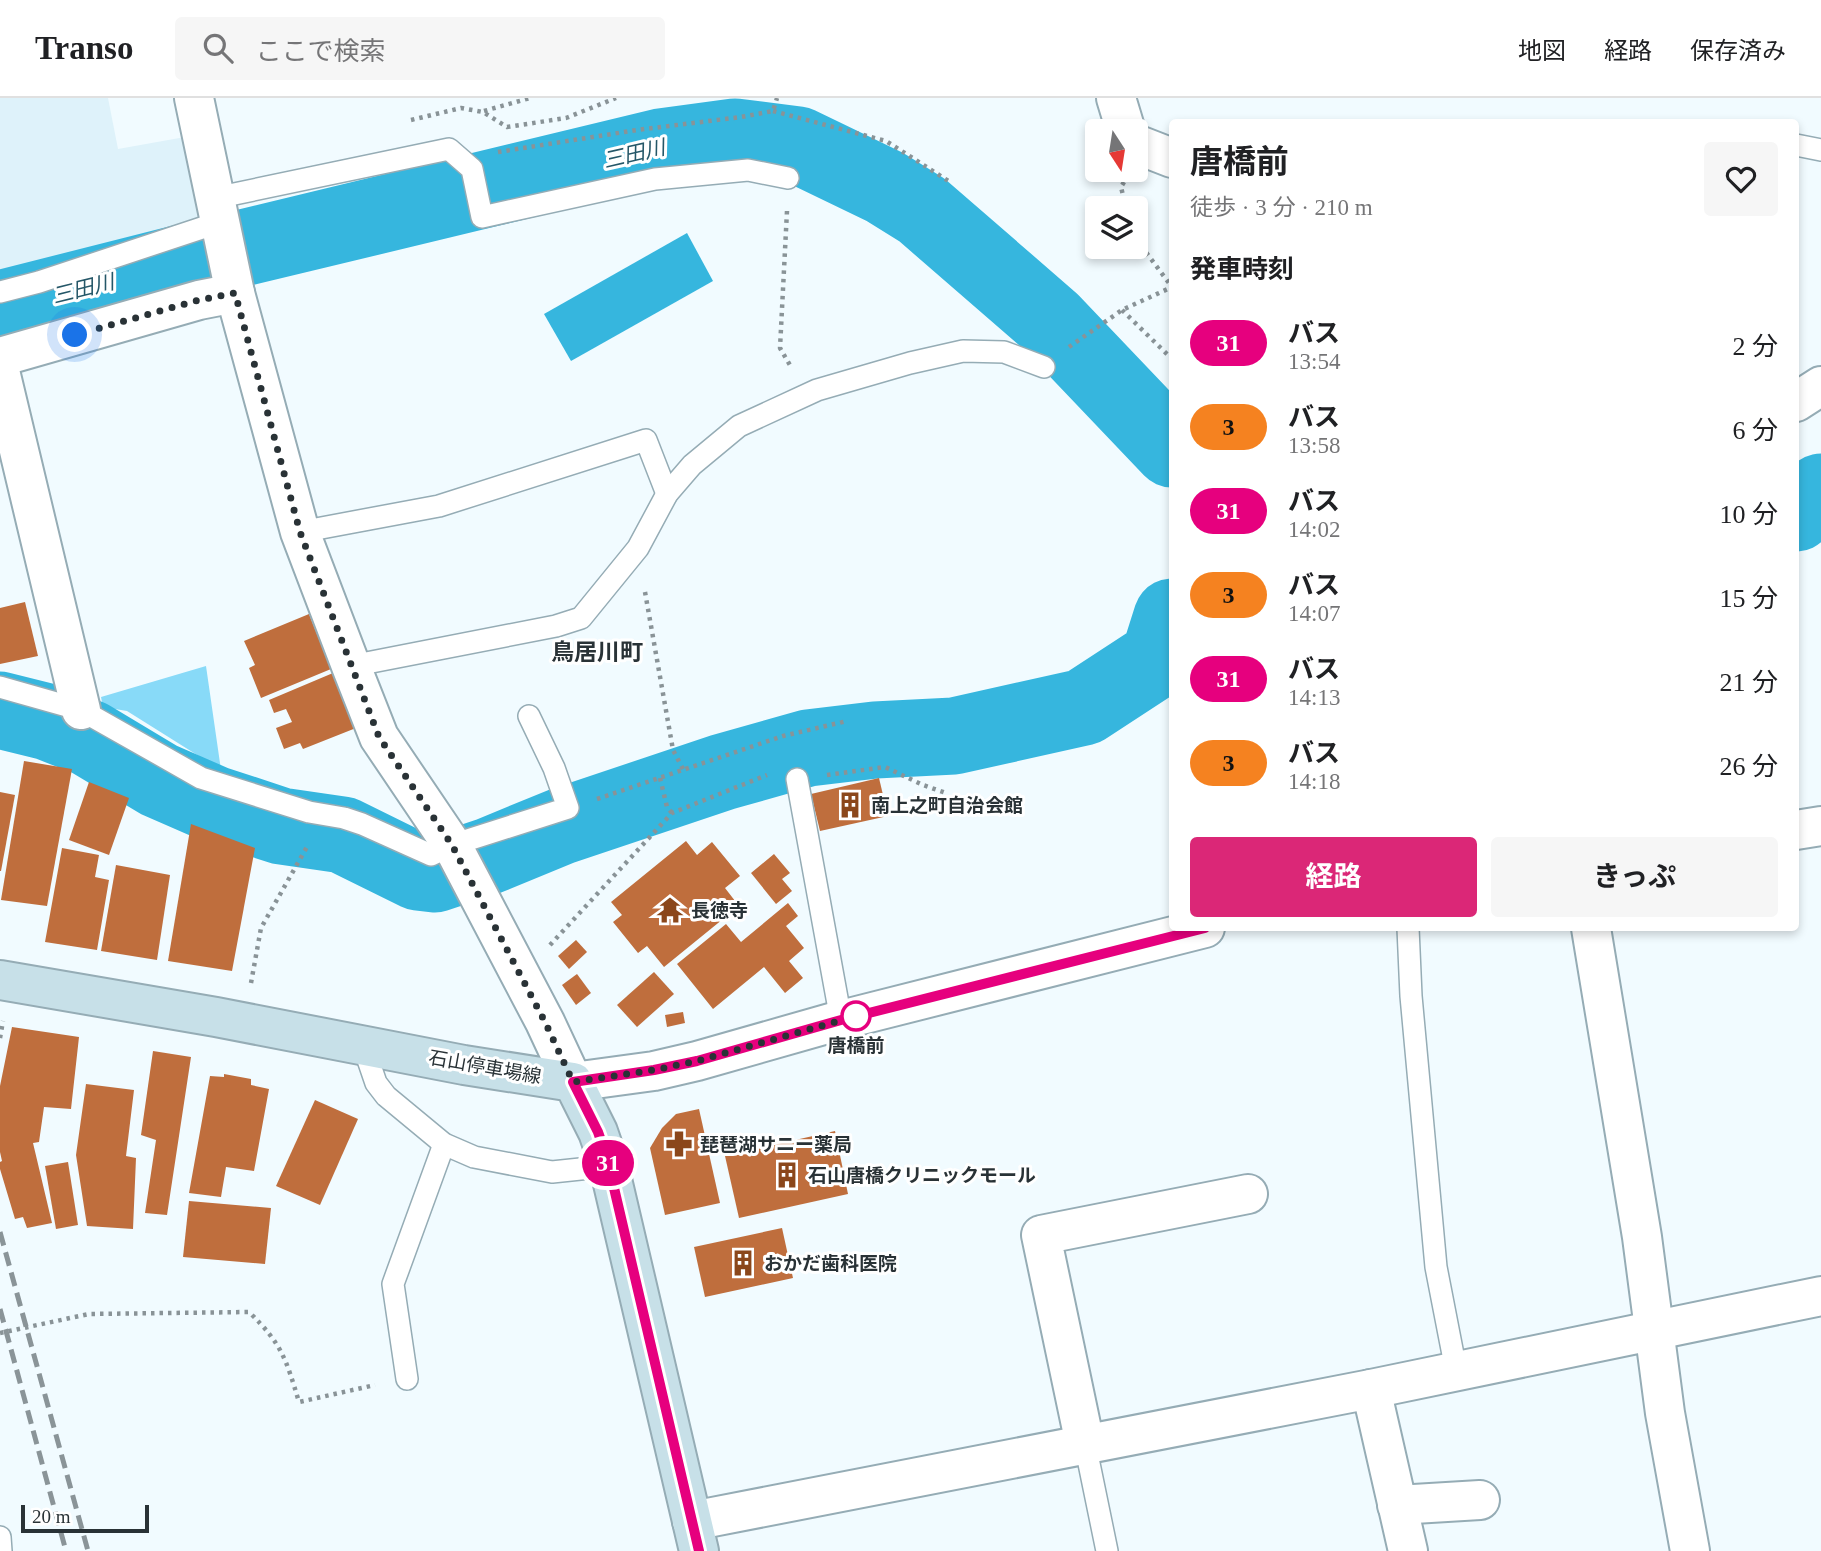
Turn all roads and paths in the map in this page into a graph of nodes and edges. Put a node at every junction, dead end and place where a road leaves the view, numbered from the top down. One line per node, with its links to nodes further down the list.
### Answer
1 (194, 98): 15 (street)
2 (530, 98): 5 (path)
3 (777, 98): 6 (path)
4 (1116, 98): 7 (street)
5 (483, 111)
6 (773, 111): 10 (path); 14 (path)
7 (1122, 119)
8 (1799, 146): 9 (lane)
9 (1821, 150)
10 (459, 158): 13 (lane); 15 (lane)
11 (1169, 158): 12 (street)
12 (1148, 160)
13 (788, 178): 28 (path)
14 (950, 182)
15 (219, 216): 17 (street); 20 (lane)
16 (1148, 255): 18 (path)
17 (233, 283): 24 (street); 31 (street)
18 (1169, 283)
19 (1169, 288): 21 (path)
20 (0, 292)
21 (1122, 310): 22 (path); 23 (path)
22 (1088, 333)
23 (1169, 356)
24 (0, 357)
25 (1044, 367): 28 (lane)
26 (0, 371): 35 (street)
27 (1821, 386): 29 (street)
28 (806, 395): 30 (lane)
29 (1799, 399)
30 (667, 495): 31 (lane); 32 (lane)
31 (300, 532): 33 (street)
32 (638, 548): 33 (lane); 38 (path)
33 (351, 666): 47 (street)
34 (0, 687): 35 (lane)
35 (81, 710): 47 (lane)
36 (529, 716): 42 (lane)
37 (847, 721): 38 (path)
38 (684, 771): 40 (path)
39 (797, 779): 41 (path); 43 (path); 53 (lane)
40 (661, 781): 42 (path); 43 (path)
41 (946, 793)
42 (568, 808): 47 (lane)
43 (672, 813): 51 (path)
44 (1821, 826): 45 (street)
45 (1799, 830)
46 (307, 848): 54 (path)
47 (459, 859): 51 (street)
48 (1193, 931): 53 (street)
49 (1408, 931): 63 (lane)
50 (1591, 931): 61 (street)
51 (517, 970): 56 (street)
52 (0, 980): 54 (main road, 石山停車場線)
53 (841, 1020): 56 (street)
54 (243, 1022): 55 (main road, 石山停車場線)
55 (363, 1045): 56 (main road, 石山停車場線); 57 (lane)
56 (573, 1082): 58 (main road)
57 (443, 1144): 58 (lane); 64 (lane)
58 (609, 1166): 69 (main road)
59 (1248, 1194): 66 (street)
60 (1821, 1296): 61 (street)
61 (1654, 1329): 63 (street); 74 (street)
62 (0, 1333): 64 (path)
63 (1456, 1370): 65 (street)
64 (407, 1379)
65 (1371, 1389): 66 (street); 68 (street)
66 (1085, 1444): 69 (street); 72 (lane)
67 (1480, 1500): 68 (street)
68 (1397, 1506): 73 (street)
69 (696, 1536)
70 (0, 1537): 71 (lane)
71 (1, 1551)
72 (1107, 1551)
73 (1408, 1551)
74 (1690, 1551)

